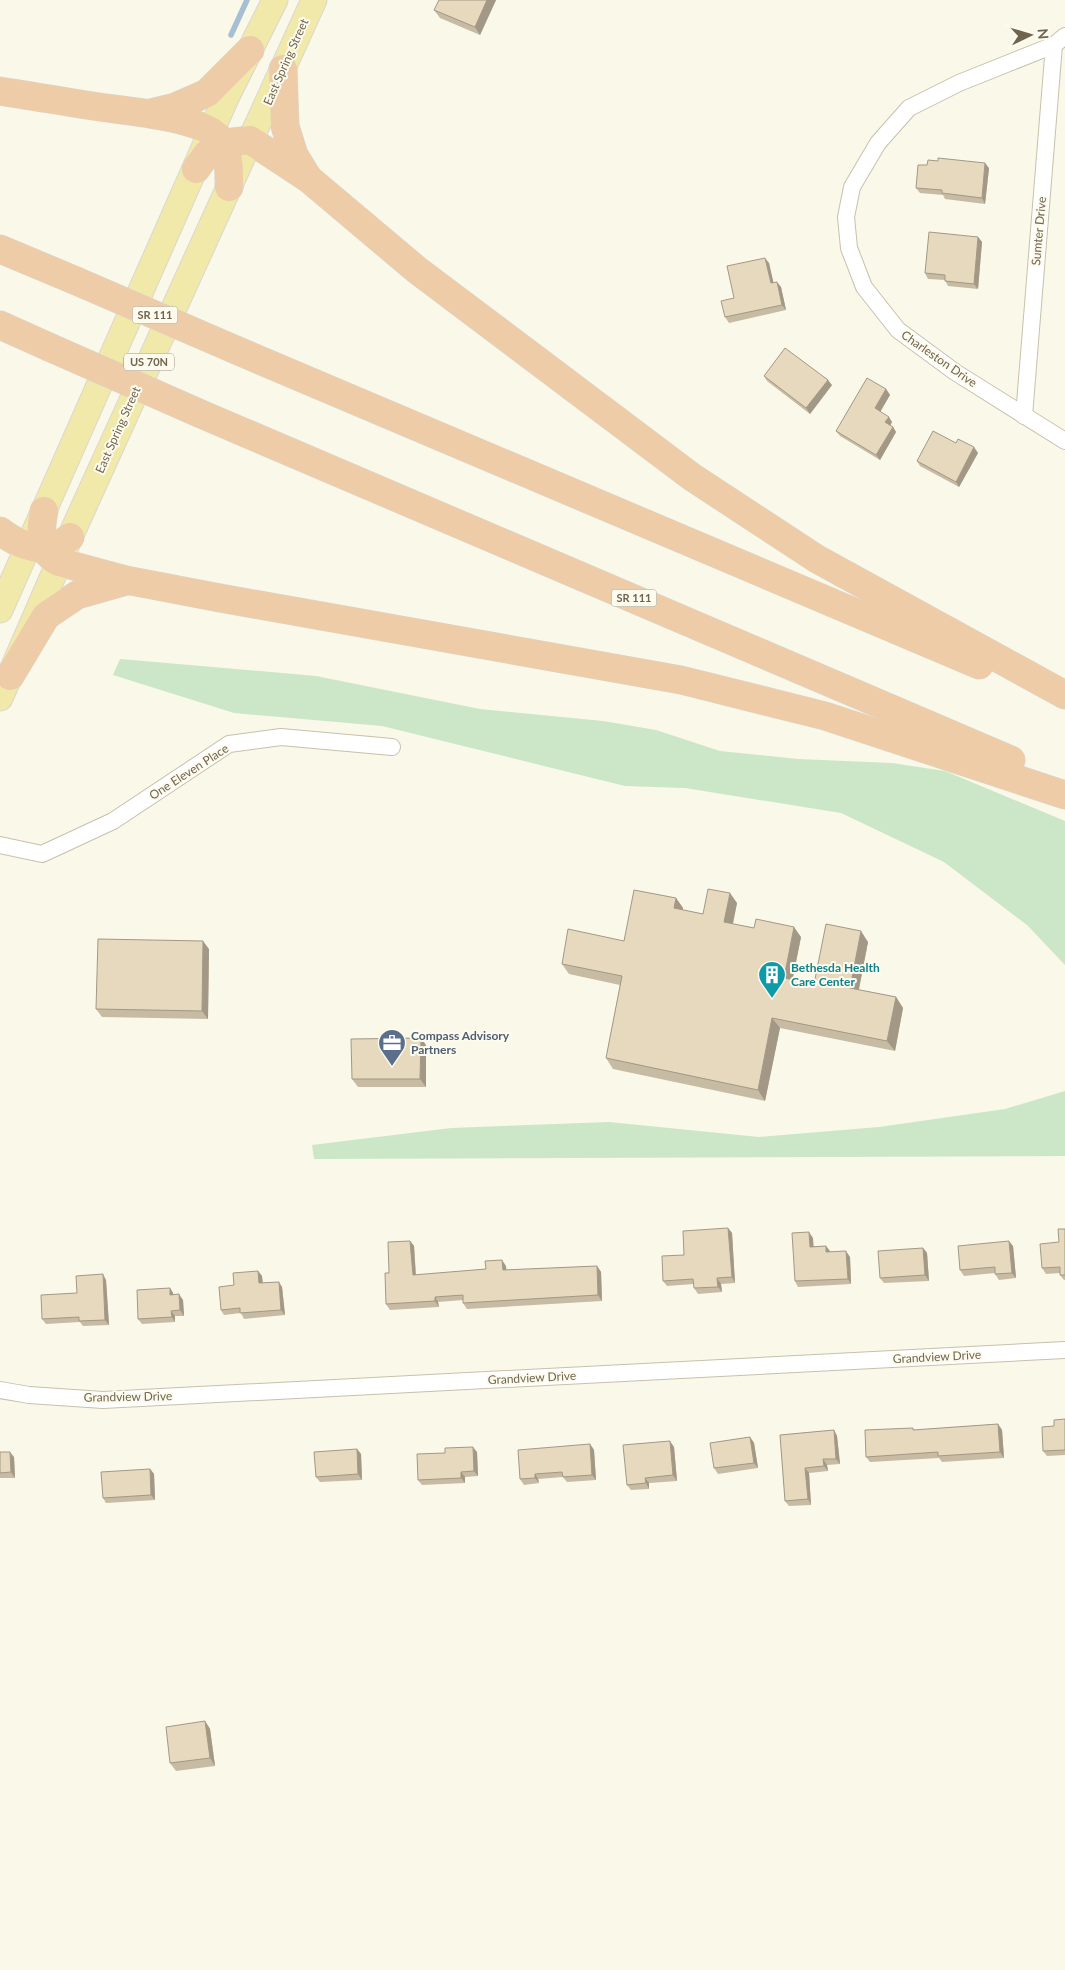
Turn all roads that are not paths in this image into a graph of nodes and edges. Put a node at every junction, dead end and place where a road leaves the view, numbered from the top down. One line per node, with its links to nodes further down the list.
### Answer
1 (275, 0): 4 (main road)
2 (314, 0): 5 (main road, East Spring Street / US 70N)
3 (1060, 40): 15 (street, Sumter Drive); 15 (street, Charleston Drive)
4 (250, 50): 7 (highway); 8 (main road)
5 (283, 69): 9 (main road, East Spring Street / US 70N); 11 (highway)
6 (0, 91): 7 (highway)
7 (146, 114): 8 (highway)
8 (217, 139): 9 (highway); 10 (highway); 12 (highway)
9 (250, 140): 11 (highway); 12 (main road, East Spring Street / US 70N)
10 (196, 169): 17 (main road, US 70N)
11 (309, 180): 24 (highway)
12 (229, 187): 19 (main road, East Spring Street / US 70N)
13 (0, 249): 25 (highway, SR 111, bridge)
14 (0, 325): 27 (highway, SR 111, bridge)
15 (1024, 416): 16 (street, Charleston Drive)
16 (1065, 441)
17 (44, 511): 20 (highway)
18 (0, 531): 20 (highway)
19 (70, 537): 20 (highway)
20 (44, 552): 21 (highway); 22 (main road); 23 (main road)
21 (126, 580): 23 (highway); 28 (highway)
22 (0, 610)
23 (5, 687)
24 (1065, 695)
25 (1065, 703)
26 (392, 747): 29 (street, One Eleven Place)
27 (1065, 784)
28 (1065, 795)
29 (0, 845)
30 (1065, 1350): 31 (street, Grandview Drive)
31 (0, 1390)

